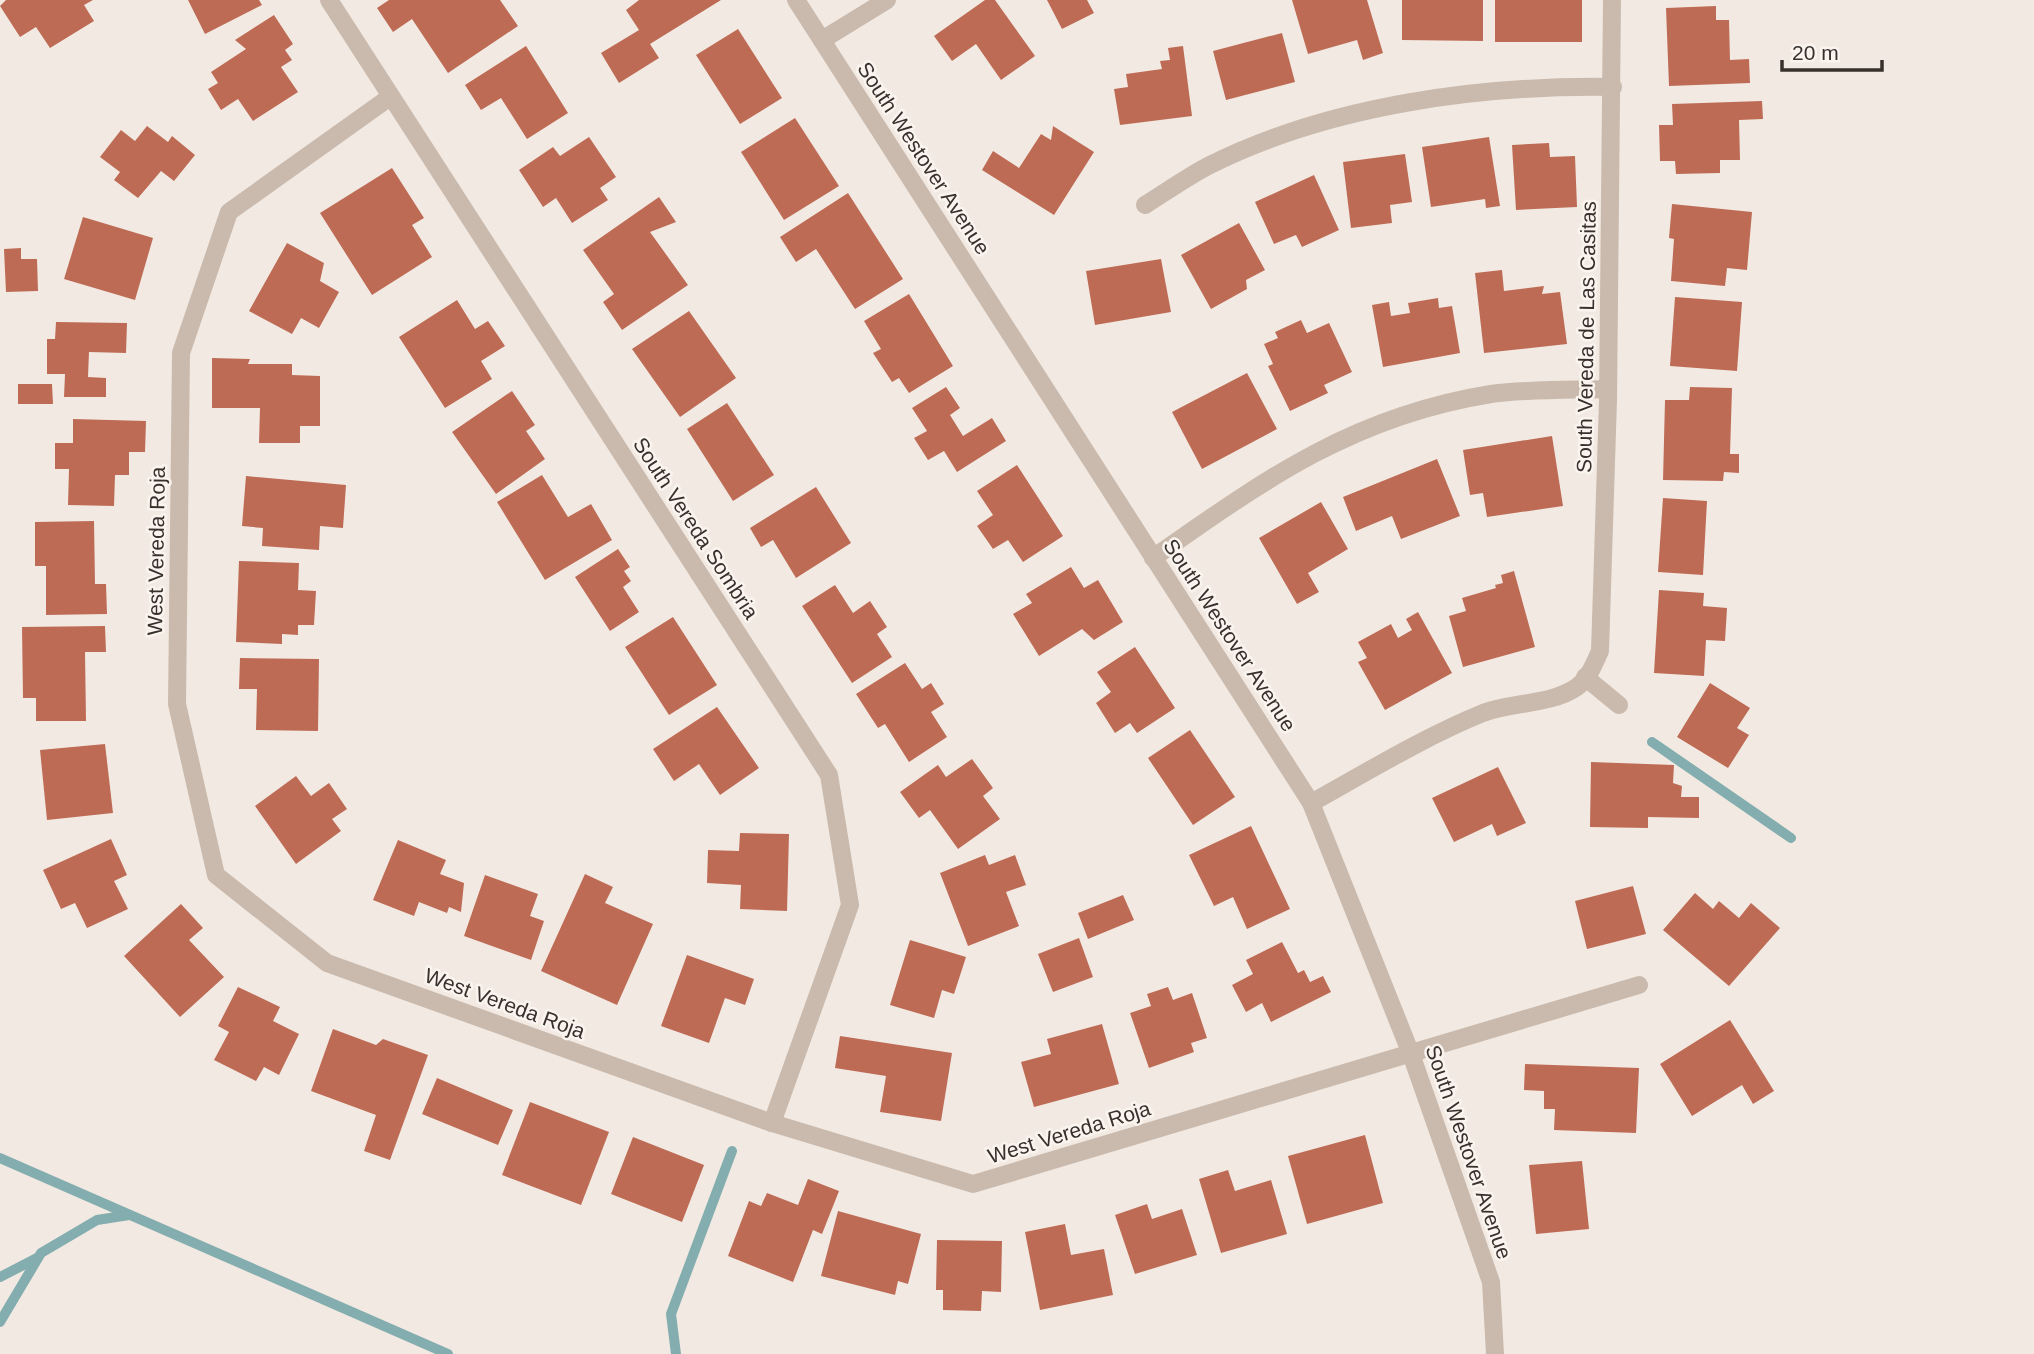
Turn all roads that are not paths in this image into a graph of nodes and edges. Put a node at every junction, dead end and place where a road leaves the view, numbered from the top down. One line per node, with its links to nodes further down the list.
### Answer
1 (329, 0): 7 (street, South Vereda Sombria)
2 (796, 0): 5 (street, South Westover Avenue)
3 (887, 0): 5 (street)
4 (1612, 0): 6 (street, South Vereda de Las Casitas)
5 (822, 40): 10 (street, South Westover Avenue)
6 (1613, 87): 8 (street); 9 (street, South Vereda de Las Casitas)
7 (390, 97): 16 (street, South Vereda Sombria); 16 (street, West Vereda Roja)
8 (1145, 205)
9 (1608, 388): 10 (street); 11 (street, South Vereda de Las Casitas)
10 (1153, 558): 13 (street, South Westover Avenue)
11 (1587, 675): 12 (street); 13 (street)
12 (1619, 705)
13 (1311, 803): 15 (street, South Westover Avenue)
14 (1639, 985): 15 (street, West Vereda Roja)
15 (1411, 1054): 16 (street, West Vereda Roja); 17 (street, South Westover Avenue)
16 (772, 1124)
17 (1495, 1354)

